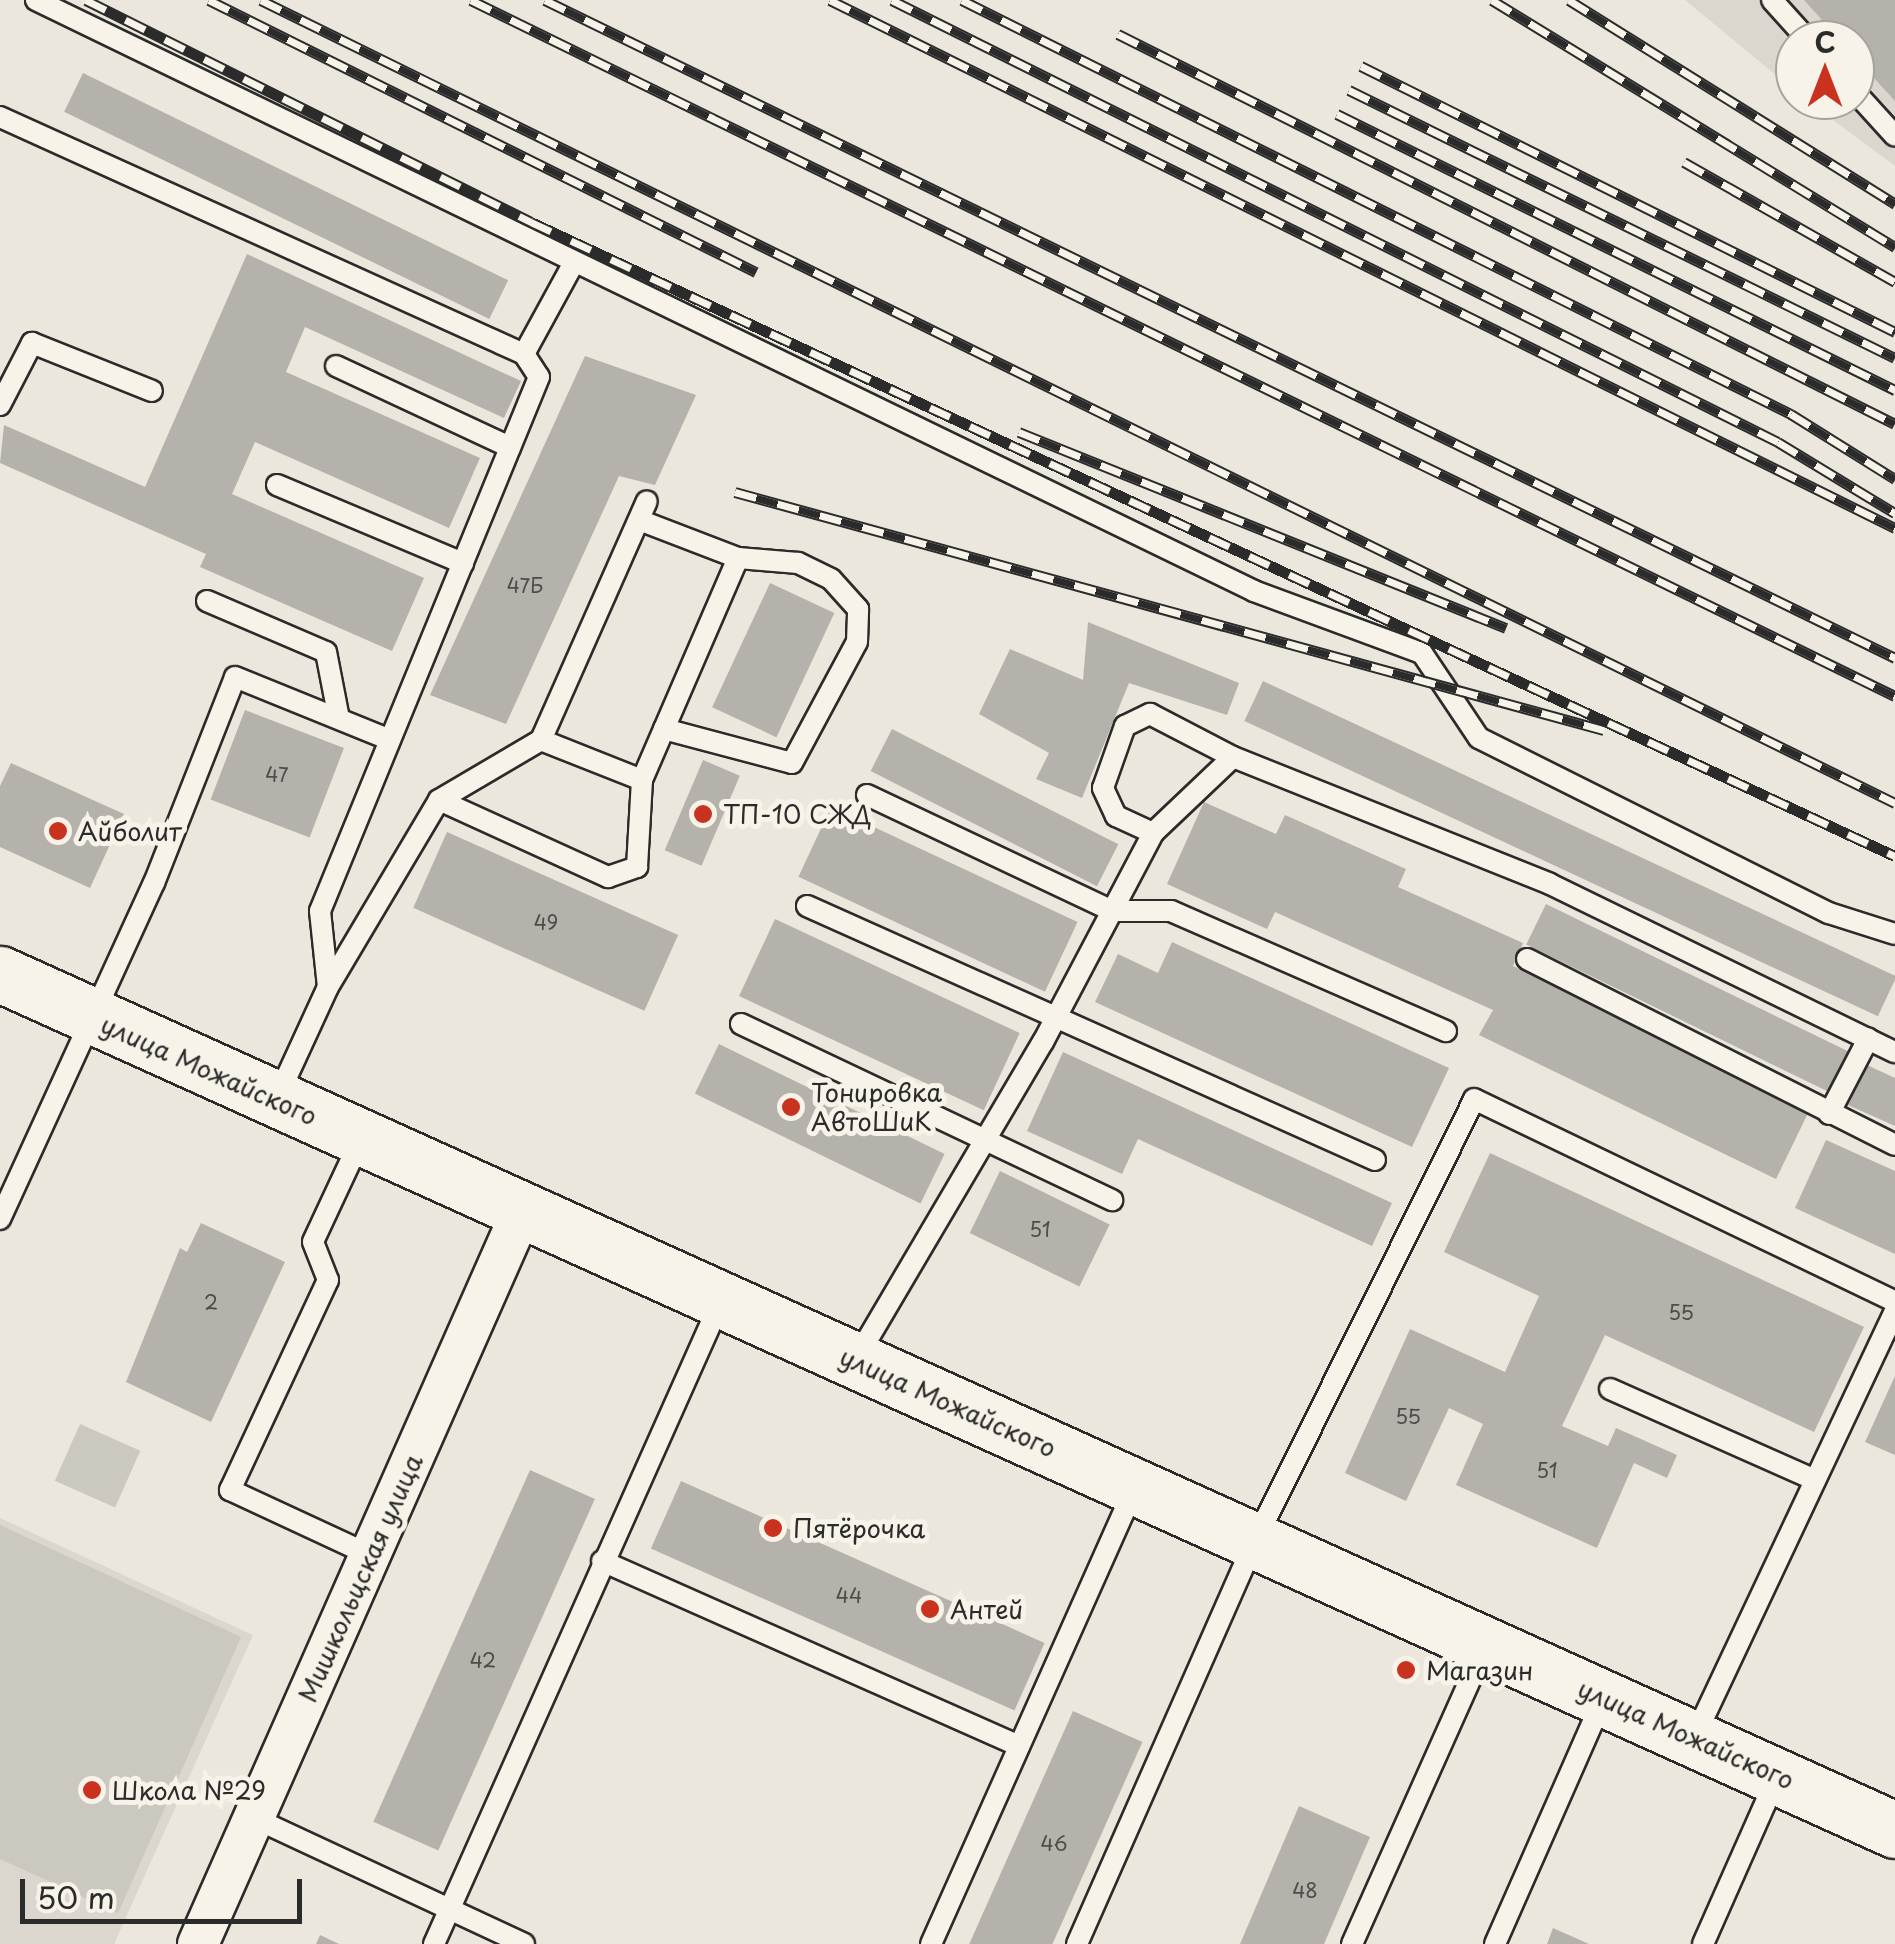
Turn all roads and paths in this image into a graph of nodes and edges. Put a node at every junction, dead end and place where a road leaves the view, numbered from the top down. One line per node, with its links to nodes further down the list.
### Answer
1 (36, 0): 7 (lane)
2 (1772, 0): 3 (lane)
3 (1790, 20)
4 (1875, 114): 6 (lane)
5 (0, 117): 8 (lane)
6 (1895, 136)
7 (572, 266): 8 (lane); 28 (lane)
8 (524, 354): 12 (lane)
9 (336, 366): 12 (lane)
10 (152, 391): 11 (lane)
11 (0, 404)
12 (510, 447): 15 (lane)
13 (278, 485): 15 (lane)
14 (738, 558): 18 (lane); 18 (lane); 20 (lane)
15 (462, 562): 19 (lane)
16 (207, 601): 17 (lane)
17 (339, 719): 19 (lane); 32 (lane)
18 (664, 729): 22 (lane)
19 (390, 740): 31 (lane)
20 (541, 740): 22 (lane); 24 (lane)
21 (1233, 757): 25 (lane); 25 (lane); 36 (lane)
22 (642, 780): 24 (lane)
23 (867, 795): 27 (lane)
24 (439, 800): 31 (lane)
25 (1153, 833): 27 (lane)
26 (807, 906): 33 (lane)
27 (1112, 912): 33 (lane); 35 (lane)
28 (1895, 934)
29 (1527, 959): 39 (lane)
30 (0, 974): 32 (main road, улица Можайского)
31 (328, 987): 38 (lane)
32 (94, 1018): 38 (main road, улица Можайского); 46 (lane)
33 (1056, 1018): 41 (lane); 43 (lane)
34 (741, 1024): 41 (lane)
35 (1446, 1031)
36 (1868, 1038): 37 (lane); 39 (lane)
37 (1895, 1052)
38 (276, 1100): 40 (main road, улица Можайского)
39 (1829, 1114): 42 (lane)
40 (360, 1139): 45 (main road, улица Можайского); 55 (lane)
41 (985, 1140): 44 (lane); 50 (lane)
42 (1895, 1146)
43 (1375, 1160)
44 (1112, 1200)
45 (522, 1211): 47 (main road, улица Можайского); 55 (street, Мишкольцская улица)
46 (0, 1219)
47 (720, 1301): 50 (main road, улица Можайского); 56 (lane)
48 (1895, 1302): 54 (lane)
49 (1895, 1310): 52 (lane)
50 (855, 1361): 53 (main road, улица Можайского)
51 (1610, 1389): 52 (lane)
52 (1815, 1480): 59 (lane)
53 (1136, 1485): 54 (main road, улица Можайского); 60 (lane)
54 (1255, 1541): 57 (main road, улица Можайского); 69 (lane)
55 (370, 1555): 62 (street, Мишкольцская улица)
56 (602, 1560): 60 (lane); 64 (lane)
57 (1486, 1644): 58 (main road, улица Можайского); 70 (lane)
58 (1604, 1698): 59 (main road, улица Можайского); 71 (lane)
59 (1694, 1738): 61 (main road, улица Можайского)
60 (1019, 1746): 68 (lane)
61 (1778, 1776): 63 (main road, улица Можайского); 72 (lane)
62 (254, 1818): 64 (lane); 65 (street, Мишкольцская улица)
63 (1895, 1830)
64 (449, 1910): 66 (lane); 67 (lane)
65 (198, 1944)
66 (434, 1944)
67 (524, 1944)
68 (932, 1944)
69 (1077, 1944)
70 (1352, 1944)
71 (1495, 1944)
72 (1703, 1944)

